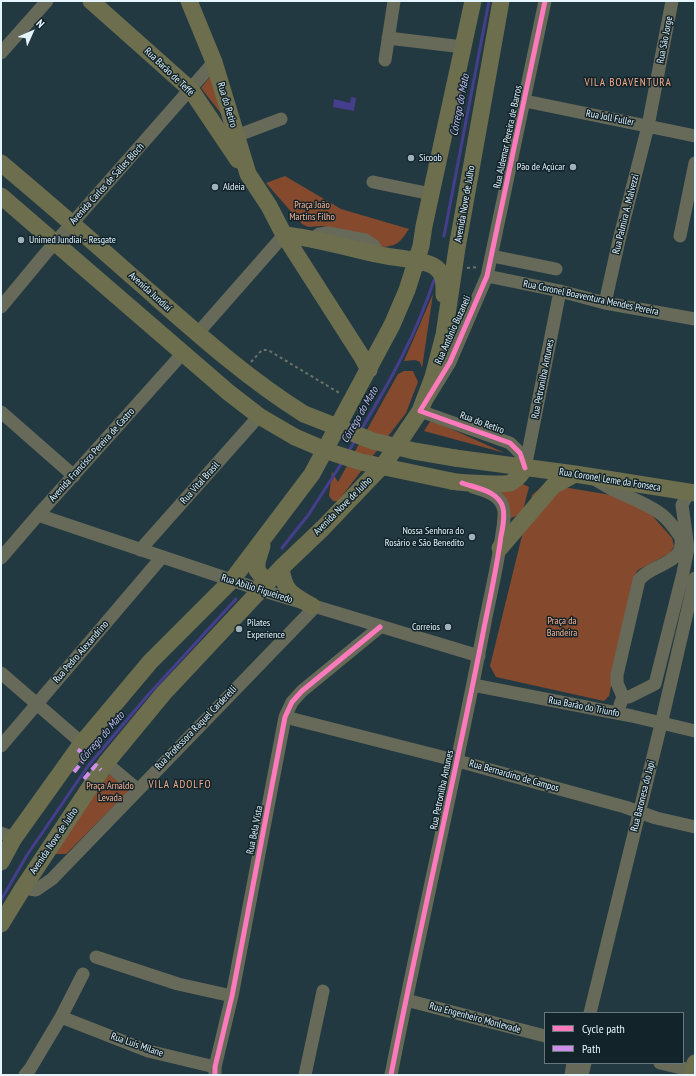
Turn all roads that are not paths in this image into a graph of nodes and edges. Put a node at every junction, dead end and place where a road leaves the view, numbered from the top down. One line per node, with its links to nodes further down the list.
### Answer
1 (47, 1): 11 (street)
2 (92, 1): 14 (main road, Rua Barão de Teffé)
3 (189, 1): 13 (main road, Rua do Retiro)
4 (394, 1): 9 (street)
5 (473, 1): 10 (main road)
6 (501, 1): 42 (main road, Avenida Nove de Julho)
7 (546, 1): 15 (street, Rua Aldemar Pereira de Barros)
8 (672, 1): 17 (street, Rua São Jorge)
9 (388, 38): 10 (street); 12 (street)
10 (463, 47): 24 (main road)
11 (1, 53)
12 (385, 60)
13 (214, 62): 14 (street, Avenida Carlos de Salles Bloch); 18 (main road, Rua do Retiro)
14 (191, 90): 22 (main road, Rua Barão de Teffé); 27 (street, Avenida Carlos de Salles Bloch)
15 (525, 101): 17 (street, Rua Joll Fuller); 32 (street, Rua Aldemar Pereira de Barros)
16 (281, 119): 18 (street)
17 (648, 126): 19 (street, Rua Joll Fuller); 38 (street, Rua Palmira A. Malvezzi)
18 (236, 136): 22 (main road, Rua do Retiro)
19 (695, 136)
20 (1, 163): 27 (main road, Avenida Jundiaí)
21 (695, 163): 29 (street)
22 (248, 174): 26 (main road, Rua do Retiro)
23 (373, 182): 24 (street)
24 (431, 194): 34 (main road)
25 (1, 196): 31 (main road)
26 (269, 206): 28 (main road, Rua do Retiro); 30 (main road, Rua do Retiro)
27 (72, 224): 31 (street, Avenida Carlos de Salles Bloch); 41 (main road, Avenida Jundiaí)
28 (284, 235): 30 (main road); 33 (main road, Rua do Retiro); 41 (street)
29 (680, 236)
30 (317, 239): 33 (main road); 34 (main road)
31 (56, 242): 39 (street, Avenida Carlos de Salles Bloch); 43 (main road)
32 (492, 256): 35 (street); 36 (street, Rua Aldemar Pereira de Barros)
33 (300, 259): 44 (main road, Rua do Retiro)
34 (416, 262): 42 (main road); 44 (main road)
35 (556, 270)
36 (487, 276): 37 (street, Rua Coronel Boaventura Mendes Pereira); 45 (street, Rua Antônio Buzaneli)
37 (560, 291): 38 (street, Rua Coronel Boaventura Mendes Pereira); 48 (street, Rua Petronilha Antunes)
38 (605, 303): 40 (street, Rua Coronel Boaventura Mendes Pereira)
39 (1, 307)
40 (695, 319)
41 (197, 334): 48 (main road, Avenida Jundiaí, bridge)
42 (444, 335): 45 (main road, Avenida Nove de Julho)
43 (184, 353): 47 (main road); 50 (street, Avenida Francisco Pereira de Castro)
44 (369, 370): 54 (main road)
45 (420, 411): 48 (street, Rua do Retiro); 62 (main road, Avenida Nove de Julho)
46 (1, 412): 50 (street)
47 (259, 416): 51 (main road, bridge); 57 (street, Rua Vital Brasil)
48 (525, 468): 49 (main road, Rua Coronel Leme da Fonseca); 51 (main road)
49 (583, 475): 52 (main road, Rua Coronel Leme da Fonseca); 55 (street); 56 (main road)
50 (74, 476): 53 (street, Avenida Francisco Pereira de Castro)
51 (456, 482): 56 (street, Rua Petronilha Antunes)
52 (692, 493): 55 (street)
53 (38, 515): 57 (street, Rua Abilio Figueiredo); 58 (street, Avenida Francisco Pereira de Castro)
54 (264, 538): 62 (main road); 63 (main road)
55 (684, 543): 60 (street); 61 (street)
56 (500, 548): 66 (street, Rua Petronilha Antunes)
57 (140, 550): 59 (street, Rua Abilio Figueiredo)
58 (1, 558)
59 (162, 558): 63 (street, Rua Abilio Figueiredo); 70 (street, Rua Pedro Alexandrino)
60 (674, 558): 61 (street); 69 (street)
61 (689, 576): 69 (street); 74 (street, Rua Baronesa do Japi)
62 (271, 579): 63 (street, Rua Abilio Figueiredo); 64 (street, Rua Abilio Figueiredo); 64 (main road); 79 (main road, Avenida Nove de Julho)
63 (232, 580): 76 (main road)
64 (313, 607): 65 (street, Rua Abilio Figueiredo); 80 (street, Rua Professora Raquel Carderelli)
65 (380, 627): 66 (street, Rua Abilio Figueiredo); 73 (street, Rua Bela Vista)
66 (479, 656): 68 (street, Rua Petronilha Antunes)
67 (1, 673): 70 (street)
68 (473, 685): 71 (street, Rua Barão do Triunfo); 78 (street, Rua Petronilha Antunes)
69 (626, 697): 71 (street); 72 (street)
70 (36, 704): 76 (street); 77 (street, Rua Pedro Alexandrino)
71 (616, 714): 72 (street, Rua Barão do Triunfo)
72 (632, 716): 74 (street, Rua Barão do Triunfo)
73 (285, 717): 78 (street, Rua Bernardino de Campos); 90 (street, Rua Bela Vista)
74 (661, 723): 75 (street, Rua Barão do Triunfo); 81 (street, Rua Baronesa do Japi)
75 (695, 730)
76 (82, 742): 83 (main road)
77 (1, 746)
78 (458, 760): 81 (street, Rua Bernardino de Campos); 91 (street, Rua Petronilha Antunes)
79 (106, 763): 80 (street); 85 (main road, Avenida Nove de Julho)
80 (137, 789): 85 (street, Rua Professora Raquel Carderelli)
81 (639, 812): 82 (street, Rua Bernardino de Campos); 92 (street, Rua Baronesa do Japi)
82 (695, 827)
83 (8, 836): 84 (main road)
84 (1, 862)
85 (23, 888): 86 (main road, Avenida Nove de Julho)
86 (1, 924)
87 (96, 957): 90 (street)
88 (83, 974): 93 (street)
89 (323, 991): 101 (street)
90 (232, 996): 99 (street, Rua Bela Vista)
91 (406, 1000): 94 (street, Rua Engenheiro Monlevade); 102 (street, Rua Petronilha Antunes)
92 (590, 1012)
93 (61, 1017): 99 (street, Rua Luís Milane); 100 (street)
94 (544, 1036)
95 (574, 1064): 103 (street)
96 (585, 1064): 104 (street)
97 (665, 1064): 98 (street)
98 (694, 1070)
99 (212, 1072)
100 (25, 1075)
101 (305, 1075)
102 (391, 1075)
103 (571, 1075)
104 (582, 1075)

